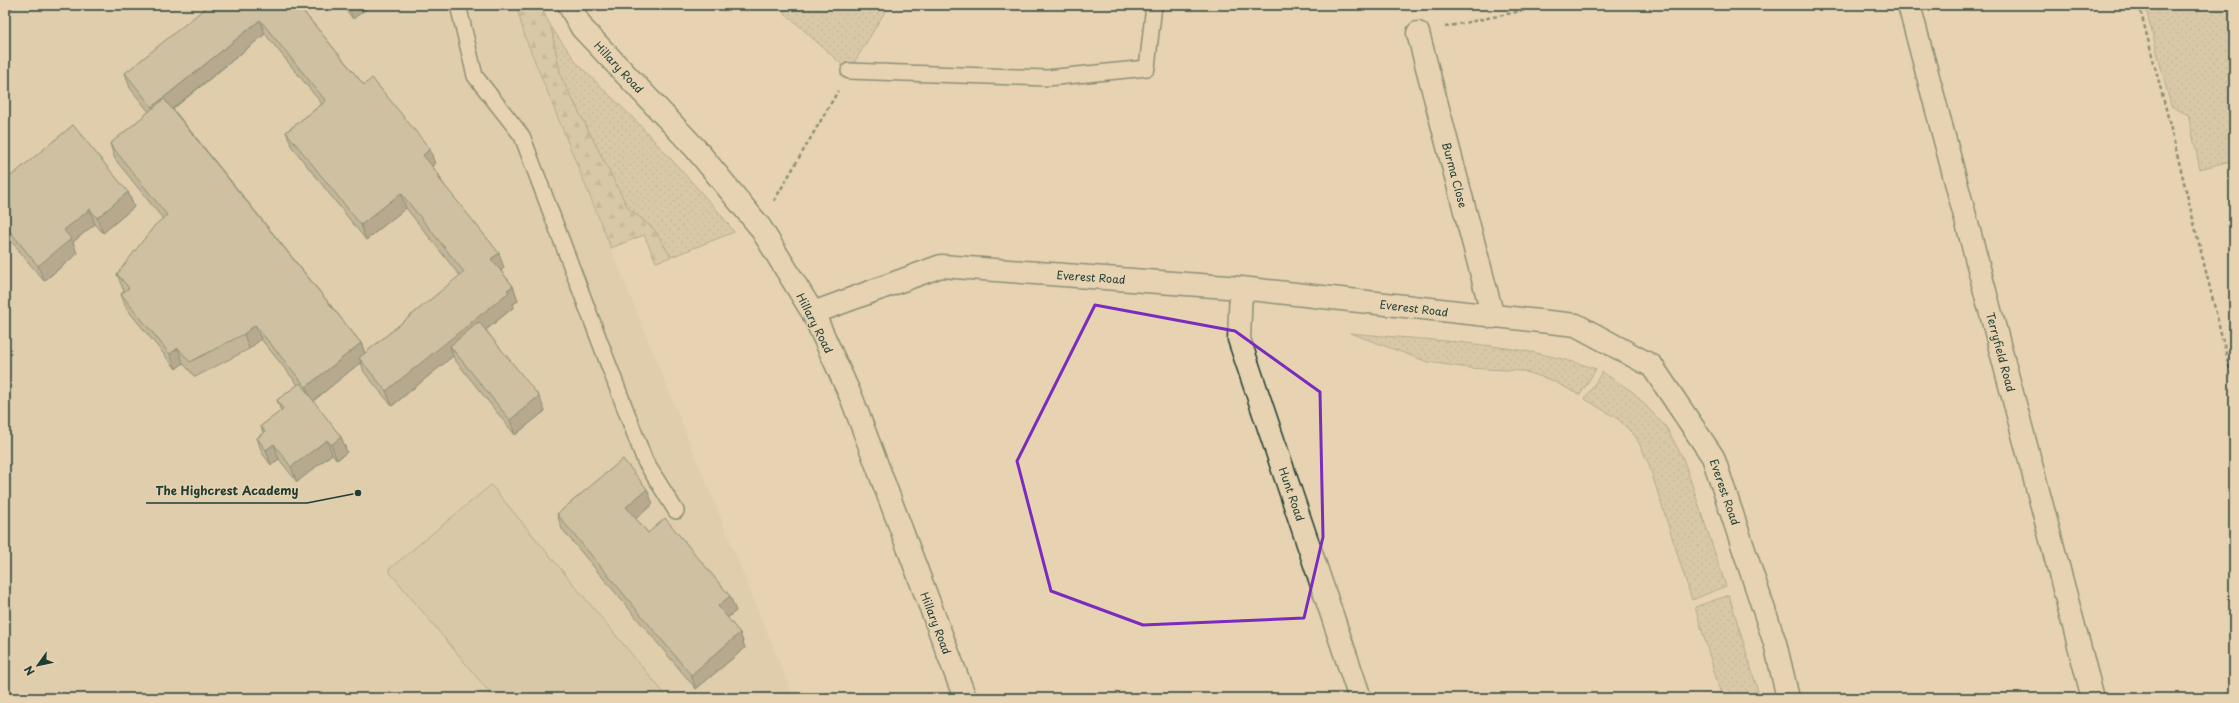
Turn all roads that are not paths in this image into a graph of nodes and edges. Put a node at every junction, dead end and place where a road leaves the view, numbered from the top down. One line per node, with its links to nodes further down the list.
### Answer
1 (458, 5): 10 (lane)
2 (569, 5): 8 (street, Hillary Road)
3 (1154, 5): 6 (lane)
4 (1909, 5): 14 (street, Terryfield Road)
5 (1418, 33): 9 (street, Burma Close)
6 (849, 72)
7 (1241, 288): 8 (street, Everest Road); 9 (street, Everest Road); 12 (street, Hunt Road)
8 (813, 313): 11 (street, Hillary Road)
9 (1493, 317): 13 (street, Everest Road)
10 (676, 511)
11 (964, 698)
12 (1360, 698)
13 (1788, 698)
14 (2094, 698)

